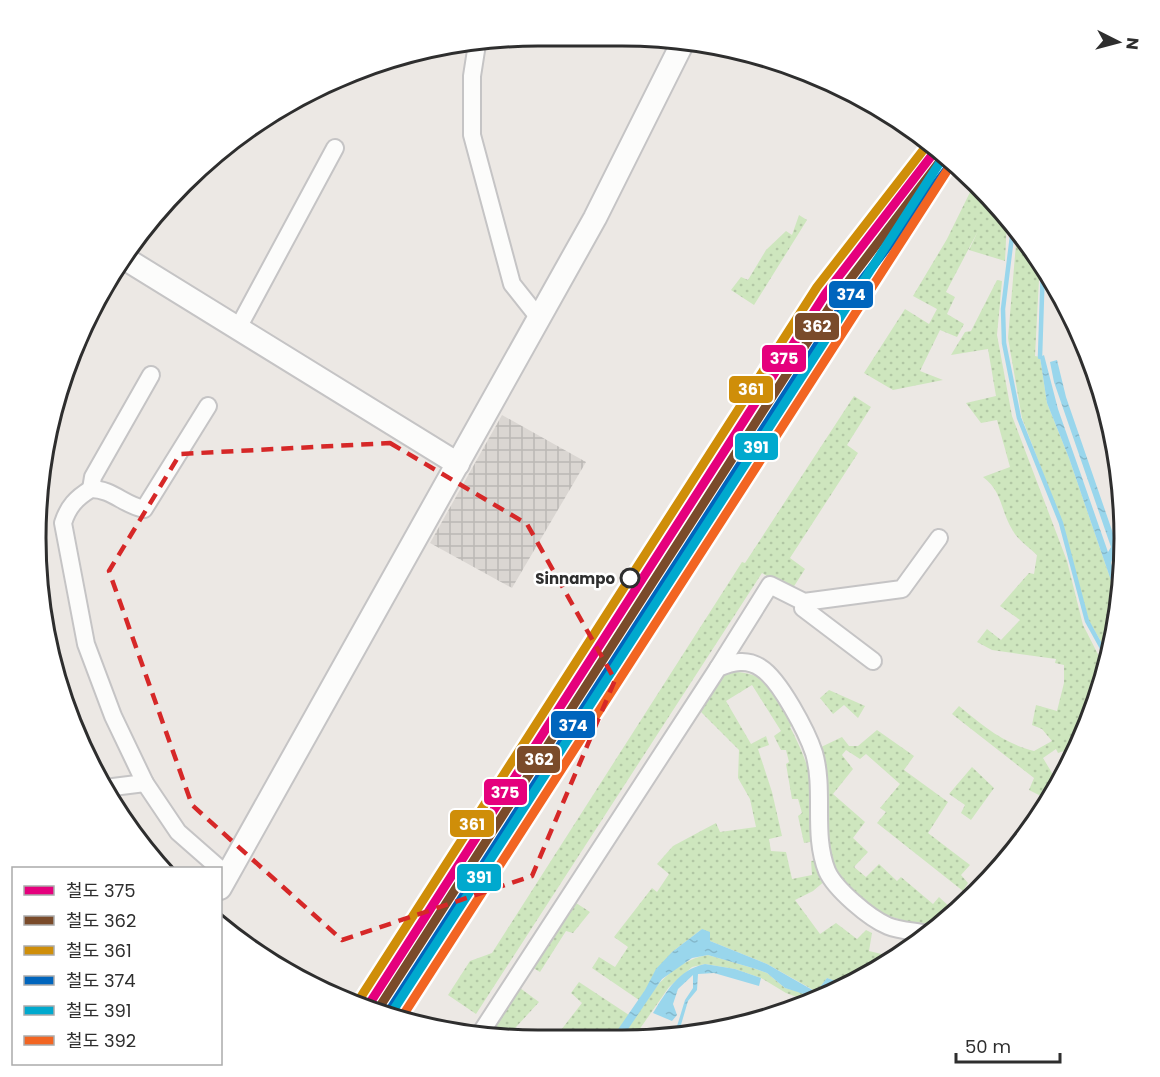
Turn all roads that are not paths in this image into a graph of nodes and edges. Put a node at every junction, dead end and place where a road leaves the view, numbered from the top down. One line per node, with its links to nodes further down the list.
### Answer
1 (679, 50): 5 (main road)
2 (476, 51): 5 (street)
3 (335, 148): 6 (street)
4 (131, 262): 6 (main road)
5 (539, 318): 9 (main road)
6 (238, 328): 9 (main road)
7 (151, 375): 10 (street)
8 (208, 406): 10 (street)
9 (458, 464): 18 (main road)
10 (91, 489): 15 (street)
11 (939, 538): 12 (street)
12 (804, 602): 13 (street); 14 (street)
13 (873, 661)
14 (718, 669): 19 (street); 20 (street)
15 (145, 783): 16 (street); 17 (street)
16 (114, 787)
17 (214, 867)
18 (222, 875)
19 (917, 932)
20 (485, 1027)

